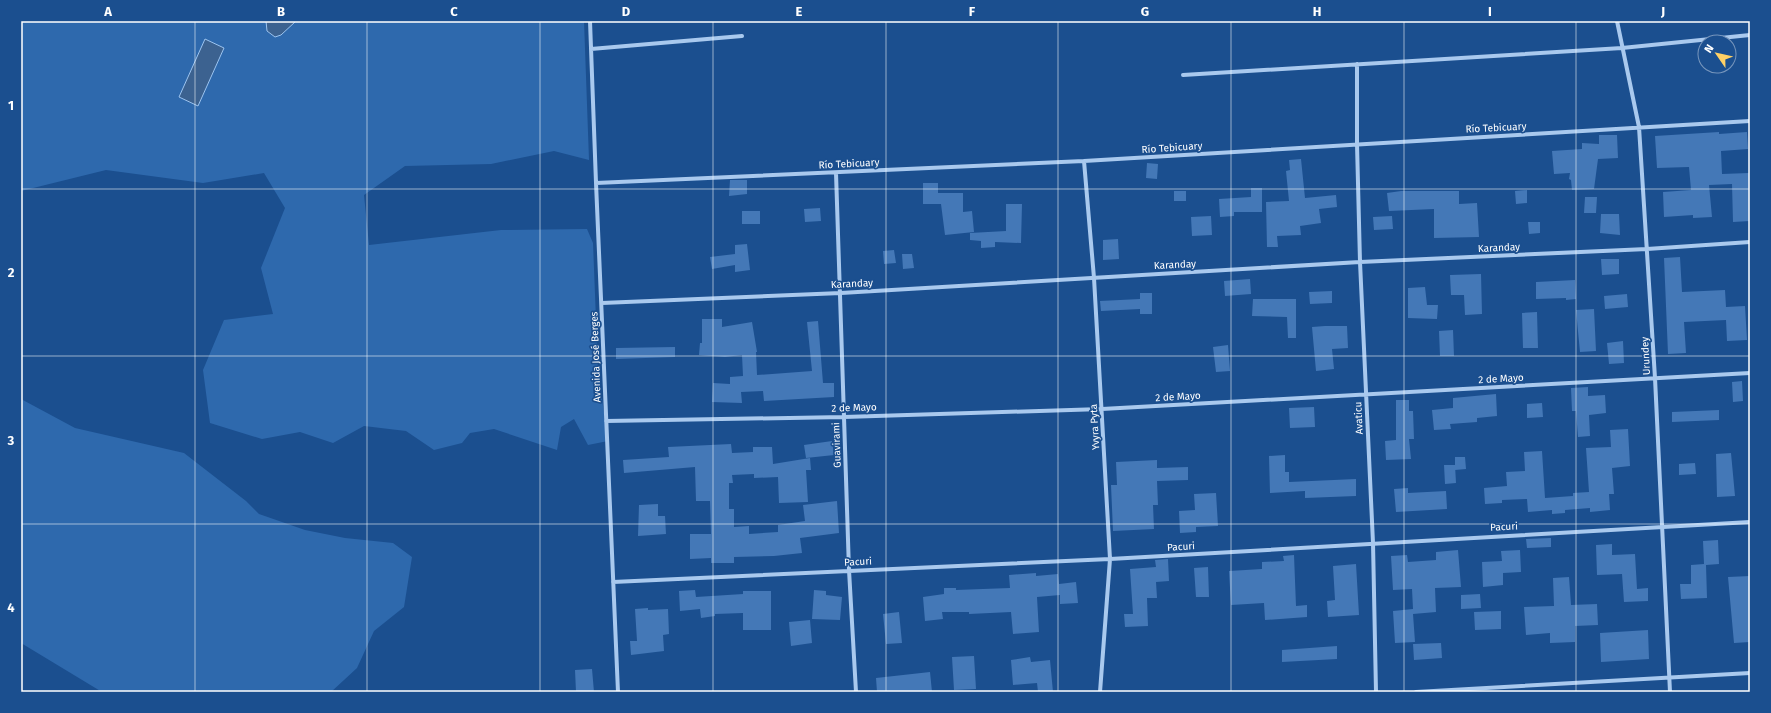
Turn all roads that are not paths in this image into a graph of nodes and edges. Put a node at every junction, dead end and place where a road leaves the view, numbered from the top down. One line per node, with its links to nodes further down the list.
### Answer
1 (590, 21): 6 (street, Avenida José Berges)
2 (1617, 21): 5 (street, Urundey)
3 (1750, 35): 5 (street)
4 (742, 36): 6 (street)
5 (1622, 48): 7 (street); 10 (street, Urundey)
6 (591, 49): 14 (street, Avenida José Berges)
7 (1357, 64): 8 (street); 11 (street, Avaticu)
8 (1183, 75)
9 (1750, 121): 10 (street, Río Tebicuary)
10 (1640, 127): 11 (street, Río Tebicuary); 16 (street, Urundey)
11 (1357, 144): 12 (street, Río Tebicuary); 17 (street, Avaticu)
12 (1084, 161): 13 (street, Río Tebicuary); 18 (street, Yvyra Pyta)
13 (836, 173): 14 (street, Río Tebicuary); 19 (street, Guavirami)
14 (596, 183): 20 (street, Avenida José Berges)
15 (1750, 242): 16 (street, Karanday)
16 (1648, 249): 17 (street, Karanday); 22 (street, Urundey)
17 (1360, 262): 18 (street, Karanday); 23 (street, Avaticu)
18 (1094, 278): 19 (street, Karanday); 24 (street, Yvyra Pyta)
19 (841, 293): 20 (street, Karanday); 25 (street, Guavirami)
20 (602, 302): 26 (street, Avenida José Berges)
21 (1750, 374): 22 (street, 2 de Mayo)
22 (1655, 378): 23 (street, 2 de Mayo); 28 (street, Urundey)
23 (1366, 395): 24 (street, 2 de Mayo); 29 (street, Avaticu)
24 (1102, 409): 25 (street, 2 de Mayo); 30 (street, Yvyra Pyta)
25 (844, 417): 26 (street, 2 de Mayo); 31 (street, Guavirami)
26 (606, 421): 32 (street, Avenida José Berges)
27 (1750, 522): 28 (street, Pacuri)
28 (1661, 526): 29 (street, Pacuri); 34 (street, Urundey)
29 (1373, 543): 30 (street, Pacuri); 38 (street, Avaticu)
30 (1110, 559): 31 (street, Pacuri); 37 (street, Yvyra Pyta)
31 (849, 570): 32 (street, Pacuri); 36 (street, Guavirami)
32 (613, 582): 35 (street, Avenida José Berges)
33 (1750, 673): 34 (street)
34 (1669, 678): 39 (street); 40 (street, Urundey)
35 (618, 692)
36 (856, 692)
37 (1100, 692)
38 (1376, 692)
39 (1416, 692)
40 (1670, 692)

